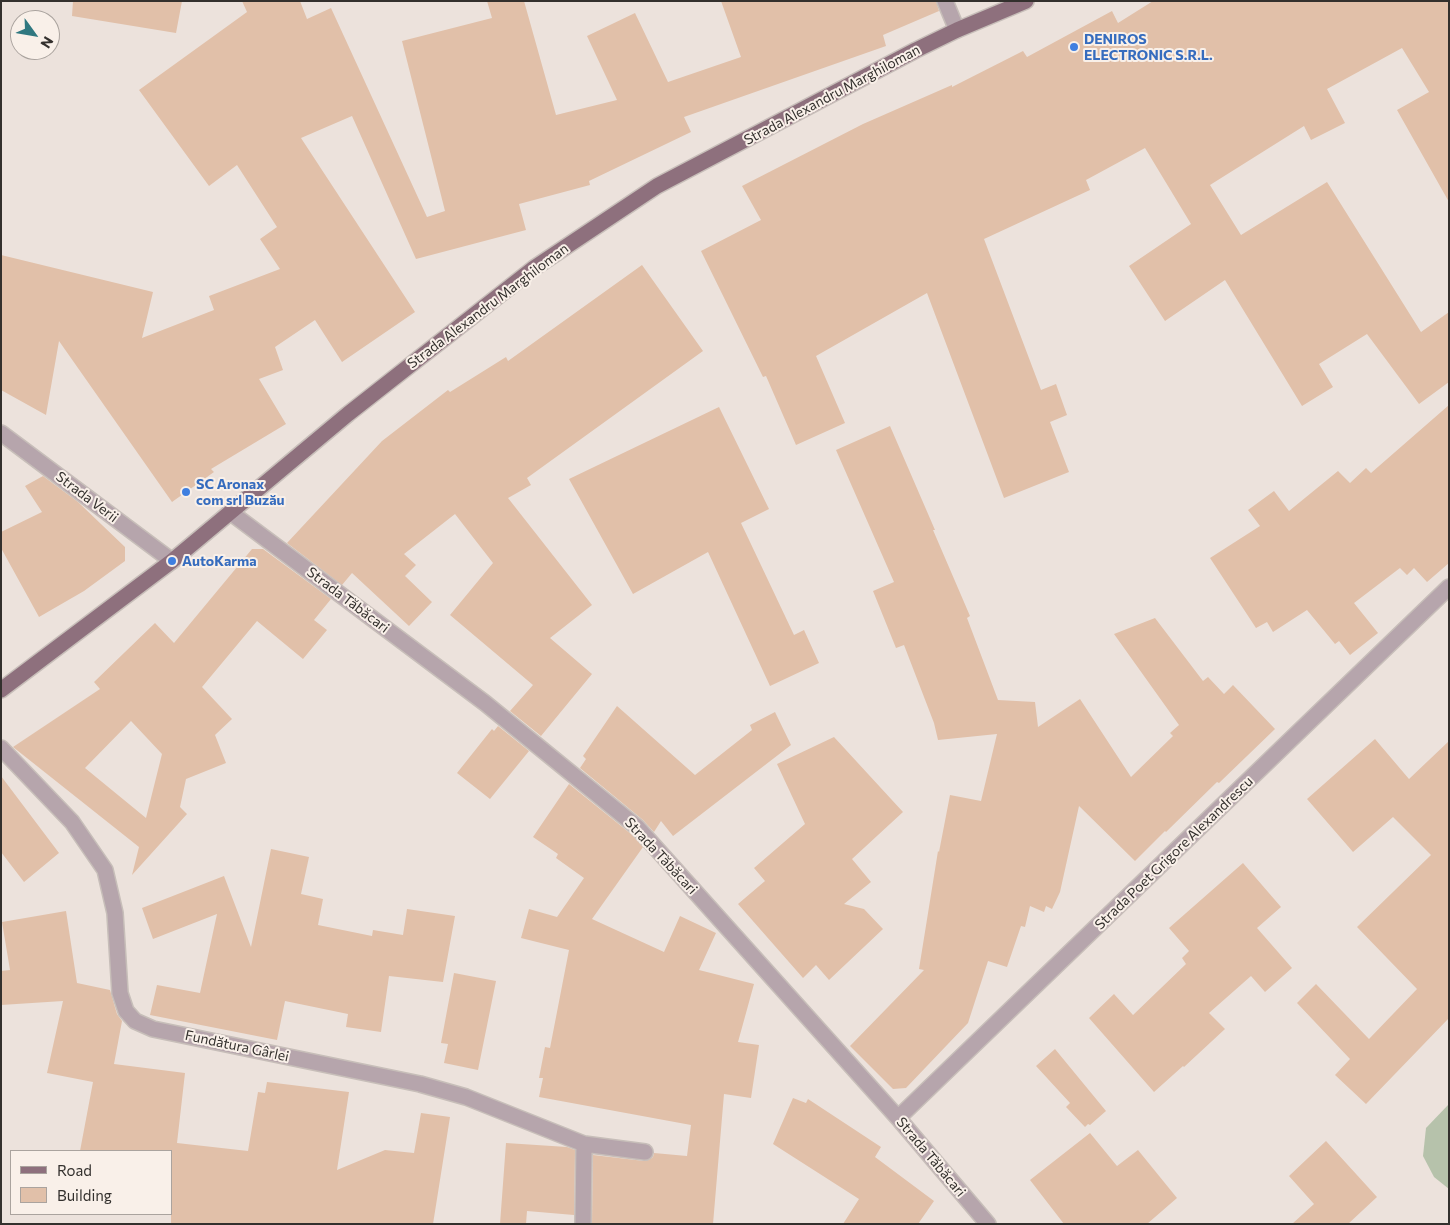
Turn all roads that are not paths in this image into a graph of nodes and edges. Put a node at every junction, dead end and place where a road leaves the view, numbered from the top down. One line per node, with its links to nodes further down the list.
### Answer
1 (945, 1): 3 (street)
2 (1026, 1): 3 (main road, Strada Alexandru Marghiloman)
3 (957, 30): 5 (main road, Strada Alexandru Marghiloman)
4 (1, 433): 6 (street, Strada Verii)
5 (230, 512): 6 (main road, Strada Alexandru Marghiloman); 10 (street, Strada Tăbăcari)
6 (172, 561): 8 (main road, Strada Alexandru Marghiloman)
7 (1449, 587): 10 (street, Strada Poet Grigore Alexandrescu)
8 (1, 690)
9 (1, 748): 11 (street, Fundătura Gârlei)
10 (898, 1118): 14 (street, Strada Tăbăcari)
11 (584, 1144): 12 (street, Fundătura Gârlei); 13 (street)
12 (645, 1152)
13 (583, 1224)
14 (988, 1224)

